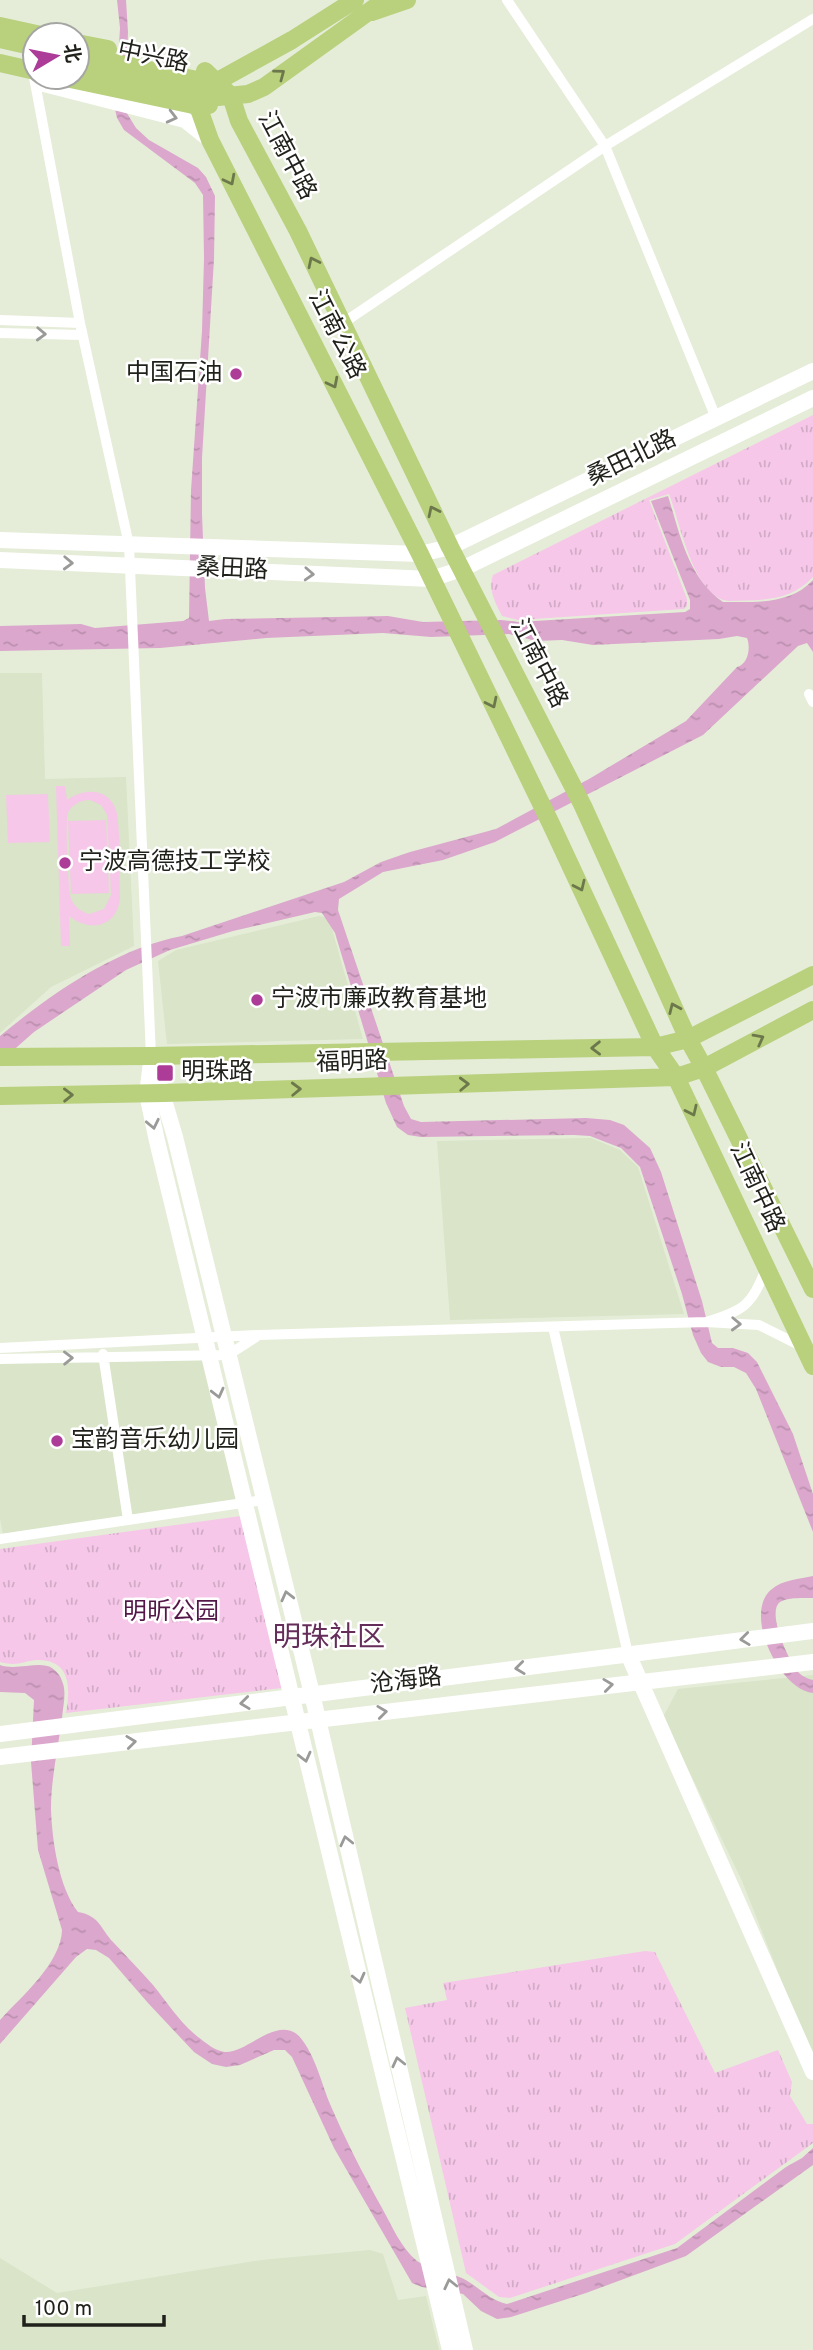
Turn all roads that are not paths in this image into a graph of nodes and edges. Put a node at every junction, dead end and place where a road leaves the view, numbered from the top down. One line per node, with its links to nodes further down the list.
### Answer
1 (385, 0): 4 (main road)
2 (407, 0): 4 (main road)
3 (507, 0): 24 (street)
4 (357, 4): 21 (main road); 21 (main road, one-way to 4)
5 (813, 19): 24 (street)
6 (0, 26): 7 (main road)
7 (21, 31)
8 (0, 39): 9 (main road)
9 (21, 44)
10 (0, 51): 12 (main road)
11 (91, 55): 17 (main road)
12 (21, 62)
13 (0, 63): 15 (main road)
14 (91, 63): 17 (main road, 中兴路)
15 (21, 67)
16 (91, 70): 17 (main road, 中兴路)
17 (113, 75): 18 (main road); 19 (main road); 20 (main road, 中兴路); 20 (main road)
18 (91, 76)
19 (91, 78)
20 (131, 79): 21 (main road); 21 (main road); 23 (main road, one-way to 23)
21 (210, 89): 23 (main road, 江南公路); 27 (main road, 江南中路, one-way to 21)
22 (39, 91): 26 (street)
23 (209, 140): 36 (main road, 江南公路, one-way to 36)
24 (605, 146): 27 (street); 32 (street)
25 (0, 320): 26 (street)
26 (80, 323): 29 (street)
27 (342, 323): 35 (main road, 江南中路, one-way to 27)
28 (0, 332): 29 (street, one-way to 29)
29 (82, 335): 34 (street)
30 (813, 371): 32 (main road, 桑田北路)
31 (813, 398): 39 (main road, 桑田北路)
32 (716, 418): 35 (main road, 桑田北路)
33 (0, 540): 34 (main road, 桑田路)
34 (129, 545): 36 (main road, 桑田路); 38 (street)
35 (450, 547): 36 (main road, 桑田路); 39 (main road, 江南中路)
36 (420, 554): 40 (main road, 江南公路)
37 (0, 560): 38 (main road, 桑田路, one-way to 38)
38 (132, 565): 40 (main road, 桑田路, one-way to 40); 46 (street)
39 (462, 569): 40 (main road, 桑田路); 44 (main road, 江南中路, one-way to 39)
40 (431, 579): 41 (main road, 江南公路)
41 (450, 617): 45 (main road, 江南中路, one-way to 45)
42 (813, 975): 44 (main road, 福明路)
43 (813, 1010): 48 (main road, 福明路, one-way to 43)
44 (688, 1039): 45 (main road, 福明路); 48 (main road, 江南中路)
45 (655, 1047): 46 (main road, 福明路, one-way to 46); 49 (main road, 江南中路)
46 (151, 1056): 47 (main road, 福明路); 50 (main road)
47 (0, 1057)
48 (704, 1068): 49 (main road, 福明路); 53 (main road, 江南中路)
49 (676, 1077): 50 (main road, 福明路, one-way to 49); 52 (main road, 江南中路, one-way to 52)
50 (155, 1094): 51 (main road, 福明路, one-way to 50); 57 (main road); 58 (main road, one-way to 58)
51 (0, 1096)
52 (766, 1268): 54 (street); 61 (main road, 江南中路)
53 (813, 1289)
54 (706, 1322): 55 (street); 61 (street, one-way to 61)
55 (553, 1327): 56 (street); 72 (street)
56 (258, 1335): 57 (street); 62 (street)
57 (224, 1338): 58 (street); 62 (main road)
58 (205, 1339): 59 (street); 63 (main road)
59 (101, 1344): 60 (street); 64 (street)
60 (0, 1348)
61 (804, 1348): 66 (main road, 江南中路)
62 (228, 1355): 63 (street); 67 (main road)
63 (209, 1356): 64 (street); 68 (main road, one-way to 68)
64 (103, 1357): 65 (street, one-way to 64); 69 (street)
65 (0, 1359)
66 (813, 1366)
67 (262, 1500): 68 (street); 75 (main road, one-way to 67)
68 (244, 1503): 69 (street); 76 (main road)
69 (128, 1520): 70 (street)
70 (0, 1539)
71 (813, 1630): 72 (main road, 沧海路, one-way to 72)
72 (628, 1654): 74 (main road); 75 (main road, 沧海路, one-way to 75)
73 (813, 1662): 74 (main road, 沧海路)
74 (639, 1682): 77 (main road, 沧海路, one-way to 74); 81 (main road)
75 (312, 1695): 76 (main road, 沧海路); 77 (main road)
76 (291, 1697): 78 (main road); 79 (main road, 沧海路, one-way to 79)
77 (317, 1720): 78 (main road, 沧海路); 83 (main road, one-way to 77)
78 (296, 1722): 80 (main road, 沧海路, one-way to 78); 82 (main road, one-way to 82)
79 (0, 1734)
80 (0, 1757)
81 (813, 2072)
82 (450, 2350)
83 (465, 2350)

